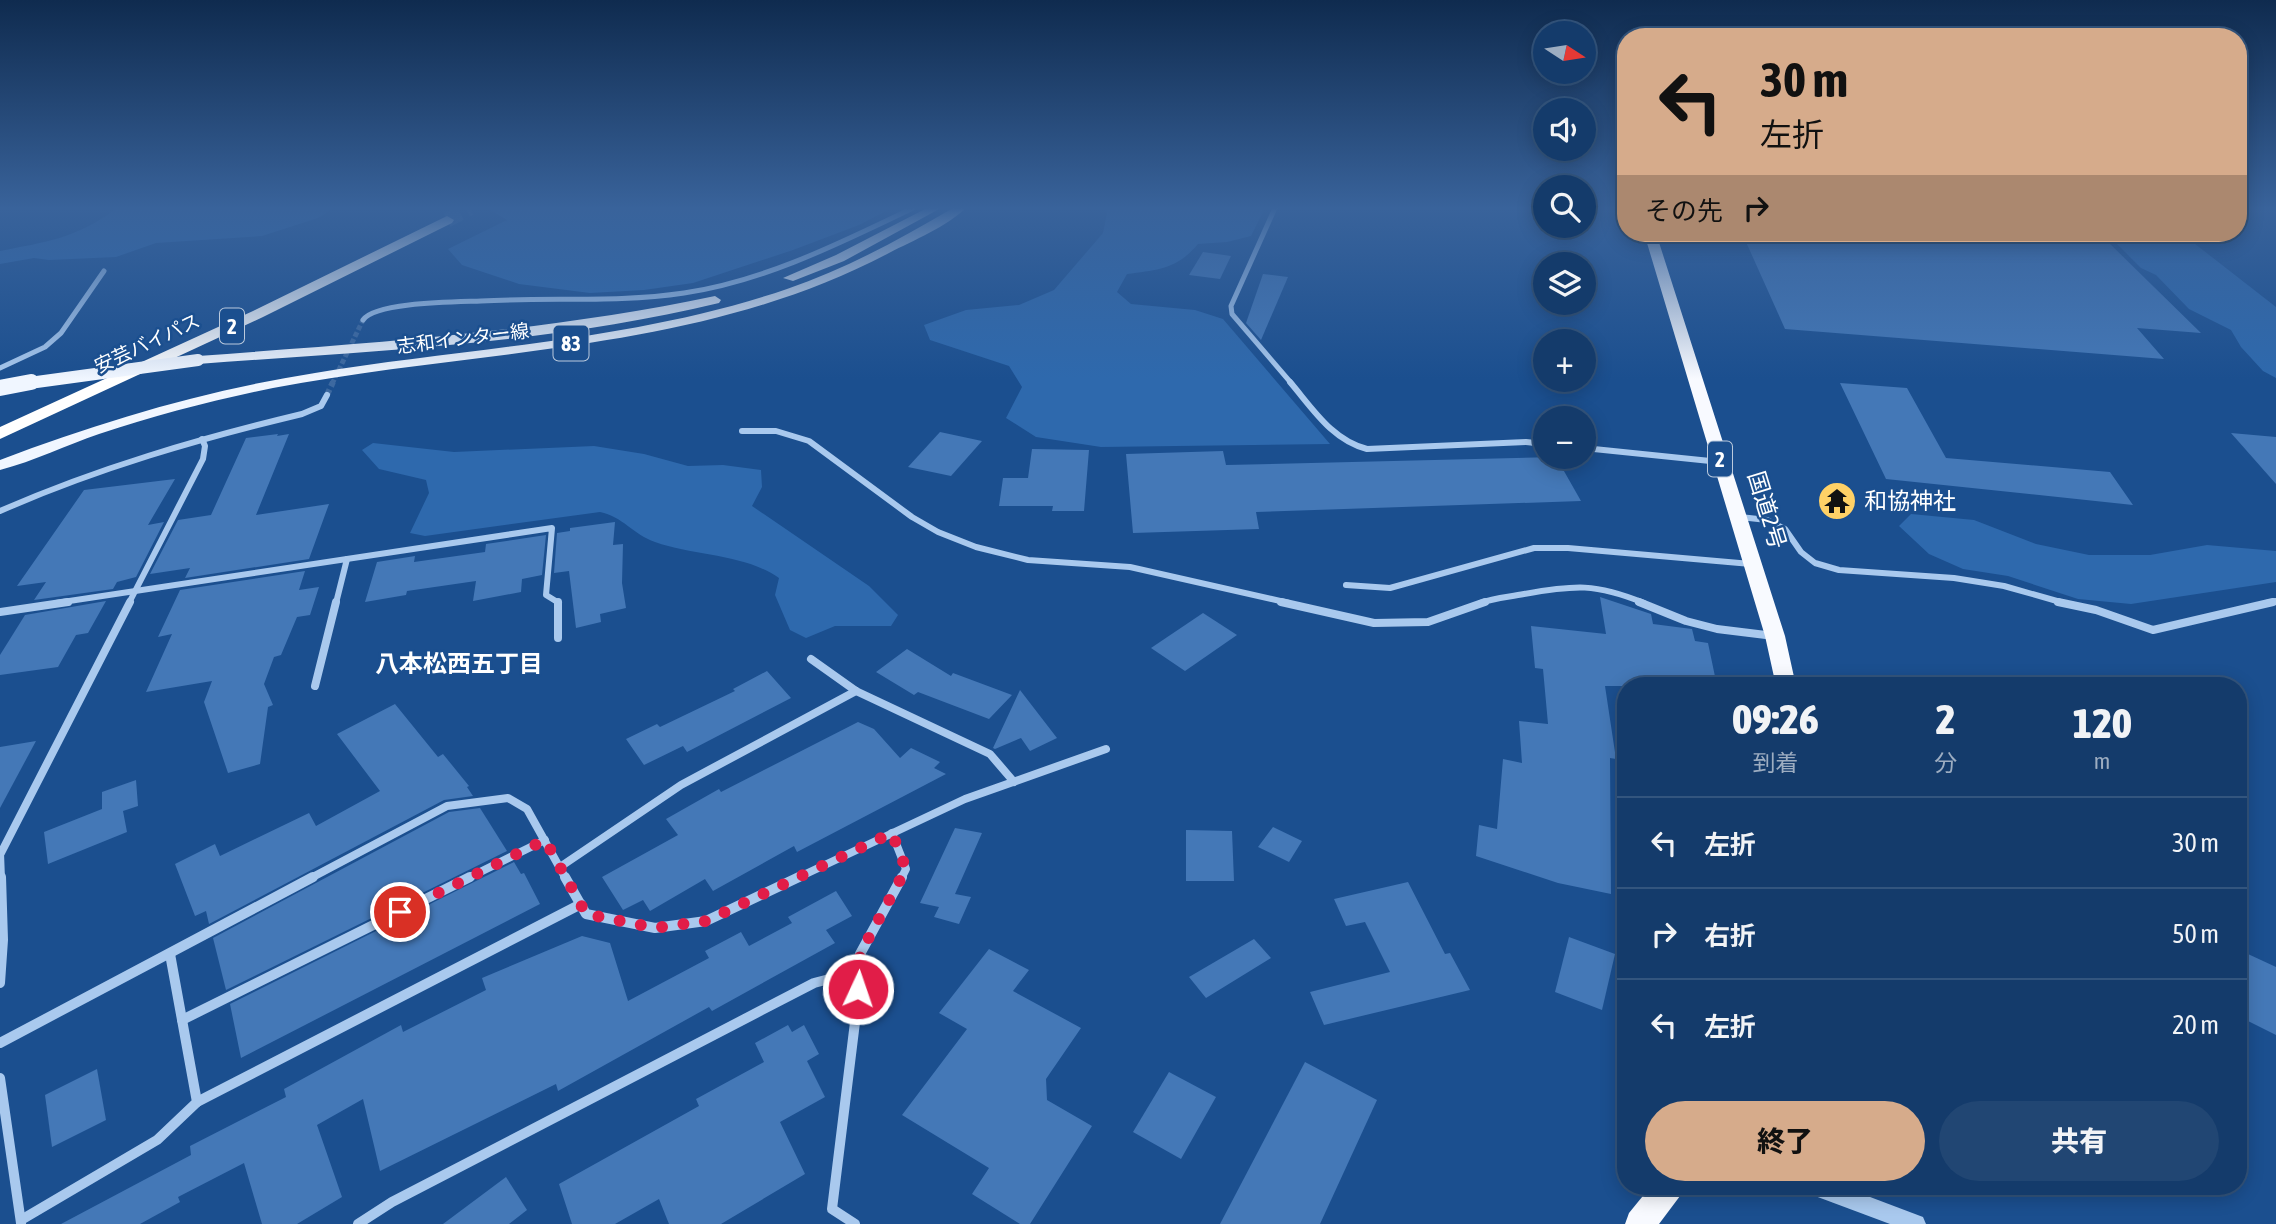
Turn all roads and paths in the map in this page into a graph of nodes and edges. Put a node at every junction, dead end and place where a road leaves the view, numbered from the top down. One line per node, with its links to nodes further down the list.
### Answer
1 (356, 265): 13 (highway, 安芸バイパス / 2)
2 (780, 265): 8 (street)
3 (822, 265): 10 (main road, 志和インター線 / 83, bridge)
4 (855, 265): 18 (main road, 志和インター線 / 83)
5 (1249, 265): 15 (street)
6 (1660, 265): 17 (highway, 国道2号 / 2)
7 (104, 271): 9 (street)
8 (363, 320)
9 (0, 368)
10 (0, 388)
11 (327, 395): 14 (street)
12 (742, 431): 27 (street)
13 (5, 432)
14 (202, 439): 19 (street); 24 (street)
15 (1533, 443)
16 (1596, 449): 17 (street)
17 (1721, 462): 20 (highway, 国道2号 / 2)
18 (0, 465)
19 (0, 511)
20 (1737, 517): 22 (highway, 国道2号 / 2); 25 (street)
21 (347, 559): 24 (street); 28 (street); 31 (street)
22 (1752, 564): 23 (street); 27 (highway, 国道2号 / 2)
23 (1346, 586)
24 (135, 592): 26 (street); 37 (street)
25 (2276, 601)
26 (0, 612)
27 (1775, 636): 30 (highway, 国道2号 / 2)
28 (558, 638)
29 (811, 659): 32 (street)
30 (1784, 677)
31 (315, 686)
32 (856, 691): 34 (street); 38 (street)
33 (1106, 749): 34 (street)
34 (1014, 782): 35 (street)
35 (892, 833): 40 (street); 42 (street)
36 (545, 840): 38 (street); 41 (street); 44 (street)
37 (1, 853): 39 (street)
38 (560, 867): 40 (street)
39 (1, 884): 43 (street)
40 (580, 904): 47 (street)
41 (170, 954): 44 (street); 45 (street)
42 (860, 971): 52 (street); 53 (street)
43 (0, 983)
44 (182, 1020): 47 (street)
45 (0, 1043)
46 (0, 1078): 48 (street)
47 (197, 1102): 51 (street)
48 (2, 1105): 51 (street)
49 (1663, 1195): 54 (highway)
50 (1838, 1195): 55 (street)
51 (21, 1222)
52 (358, 1224)
53 (855, 1224)
54 (1640, 1224)
55 (1916, 1224)

